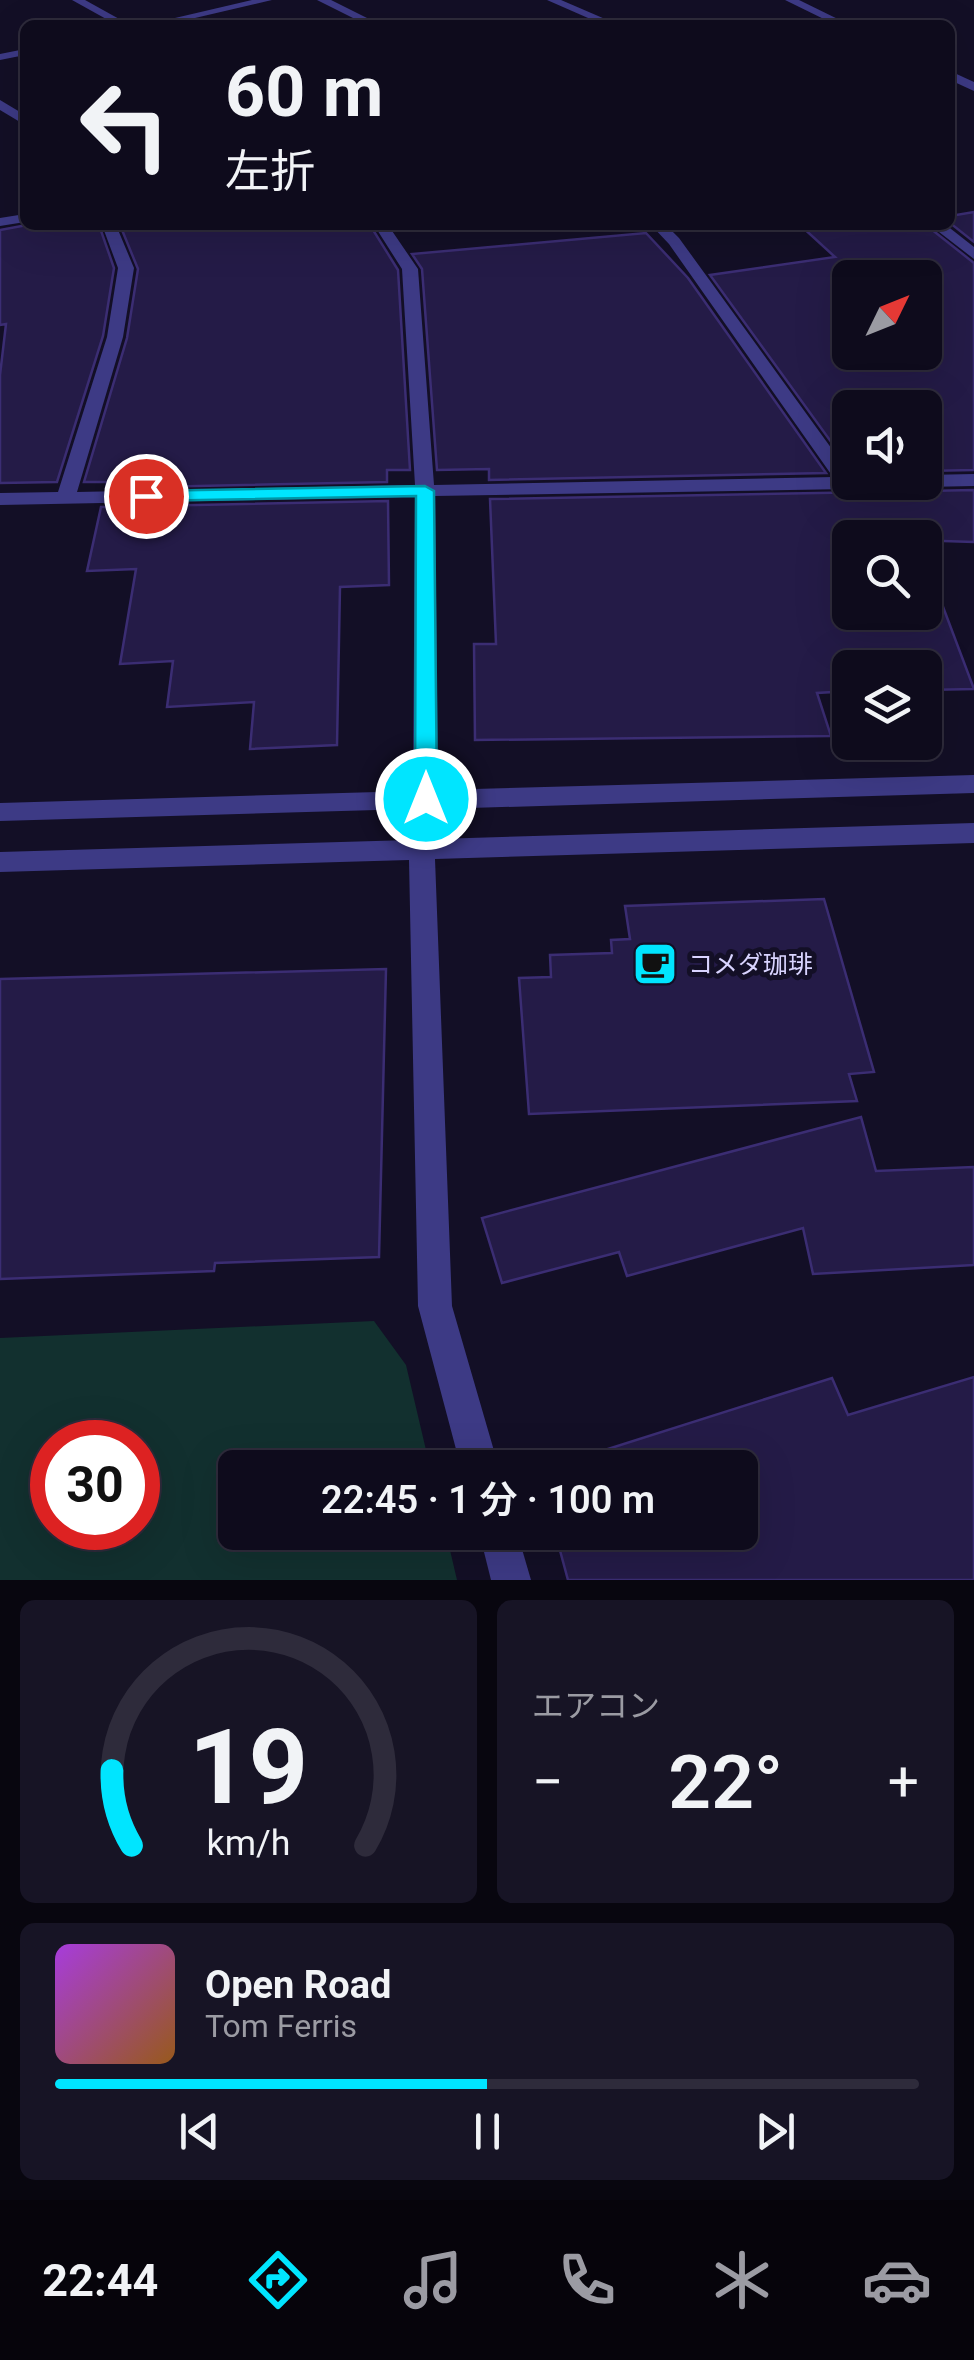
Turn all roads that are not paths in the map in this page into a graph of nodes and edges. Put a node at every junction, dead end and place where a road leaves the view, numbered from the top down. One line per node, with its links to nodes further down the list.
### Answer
1 (76, 0): 6 (street)
2 (267, 0): 7 (street)
3 (322, 0): 8 (street)
4 (552, 0): 9 (street)
5 (790, 0): 10 (street)
6 (116, 20)
7 (173, 20)
8 (365, 20)
9 (602, 20)
10 (834, 20)
11 (111, 230): 21 (street)
12 (384, 230): 20 (street)
13 (663, 230): 16 (street)
14 (943, 230): 15 (street)
15 (974, 254)
16 (832, 462)
17 (974, 480): 18 (street)
18 (942, 481)
19 (832, 483): 20 (street)
20 (425, 491): 21 (street); 24 (street)
21 (66, 497): 22 (street)
22 (0, 499)
23 (974, 784): 24 (street)
24 (426, 799): 25 (street); 27 (street)
25 (0, 812)
26 (974, 833): 27 (street)
27 (422, 848): 28 (street); 29 (street)
28 (0, 862)
29 (475, 1450)
30 (503, 1550): 31 (street)
31 (511, 1580)

